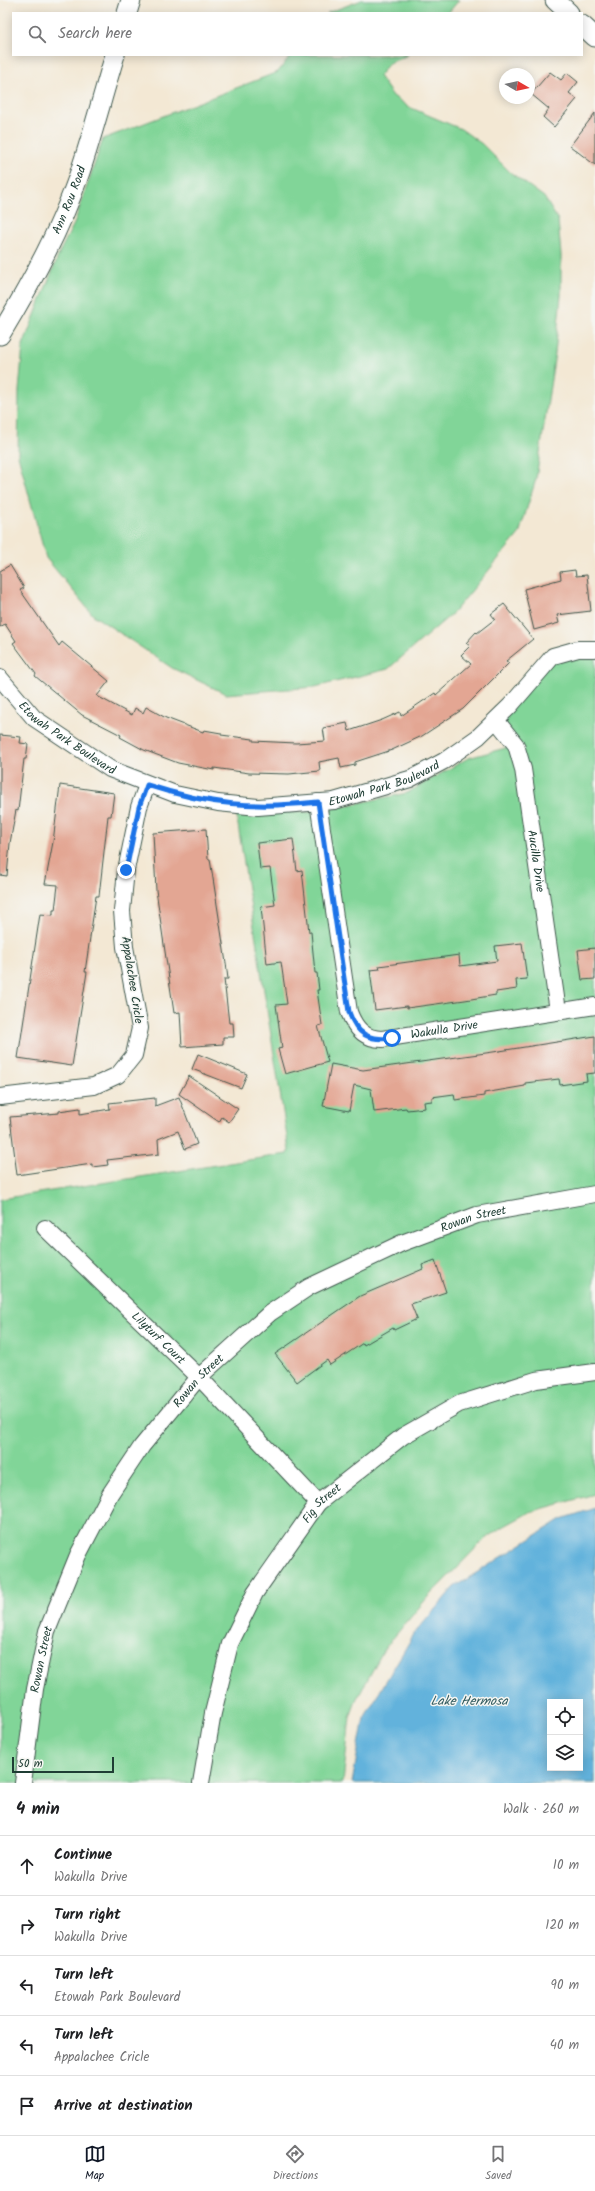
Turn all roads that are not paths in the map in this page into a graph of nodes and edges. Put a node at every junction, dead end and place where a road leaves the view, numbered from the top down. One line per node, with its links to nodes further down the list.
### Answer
1 (131, 0): 3 (street)
2 (556, 0): 4 (street)
3 (127, 12)
4 (568, 12)
5 (583, 26): 6 (street)
6 (595, 37)
7 (115, 56): 8 (street, Ann Rou Road)
8 (0, 335)
9 (595, 649): 11 (street, Etowah Park Boulevard)
10 (0, 678): 12 (street, Etowah Park Boulevard)
11 (496, 720): 13 (street, Etowah Park Boulevard); 15 (street, Aucilla Drive)
12 (147, 785): 13 (street, Etowah Park Boulevard); 16 (street, Appalachee Cricle)
13 (318, 802): 15 (street, Wakulla Drive)
14 (595, 1006): 15 (street, Wakulla Drive)
15 (558, 1011)
16 (0, 1096)
17 (595, 1194): 20 (street, Rowan Street)
18 (45, 1228): 20 (street, Lilyturf Court)
19 (595, 1372): 21 (street, Fig Street)
20 (198, 1377): 21 (street, Lilyturf Court); 22 (street, Rowan Street)
21 (318, 1503): 23 (street, Fig Street)
22 (23, 1783)
23 (201, 1783)

